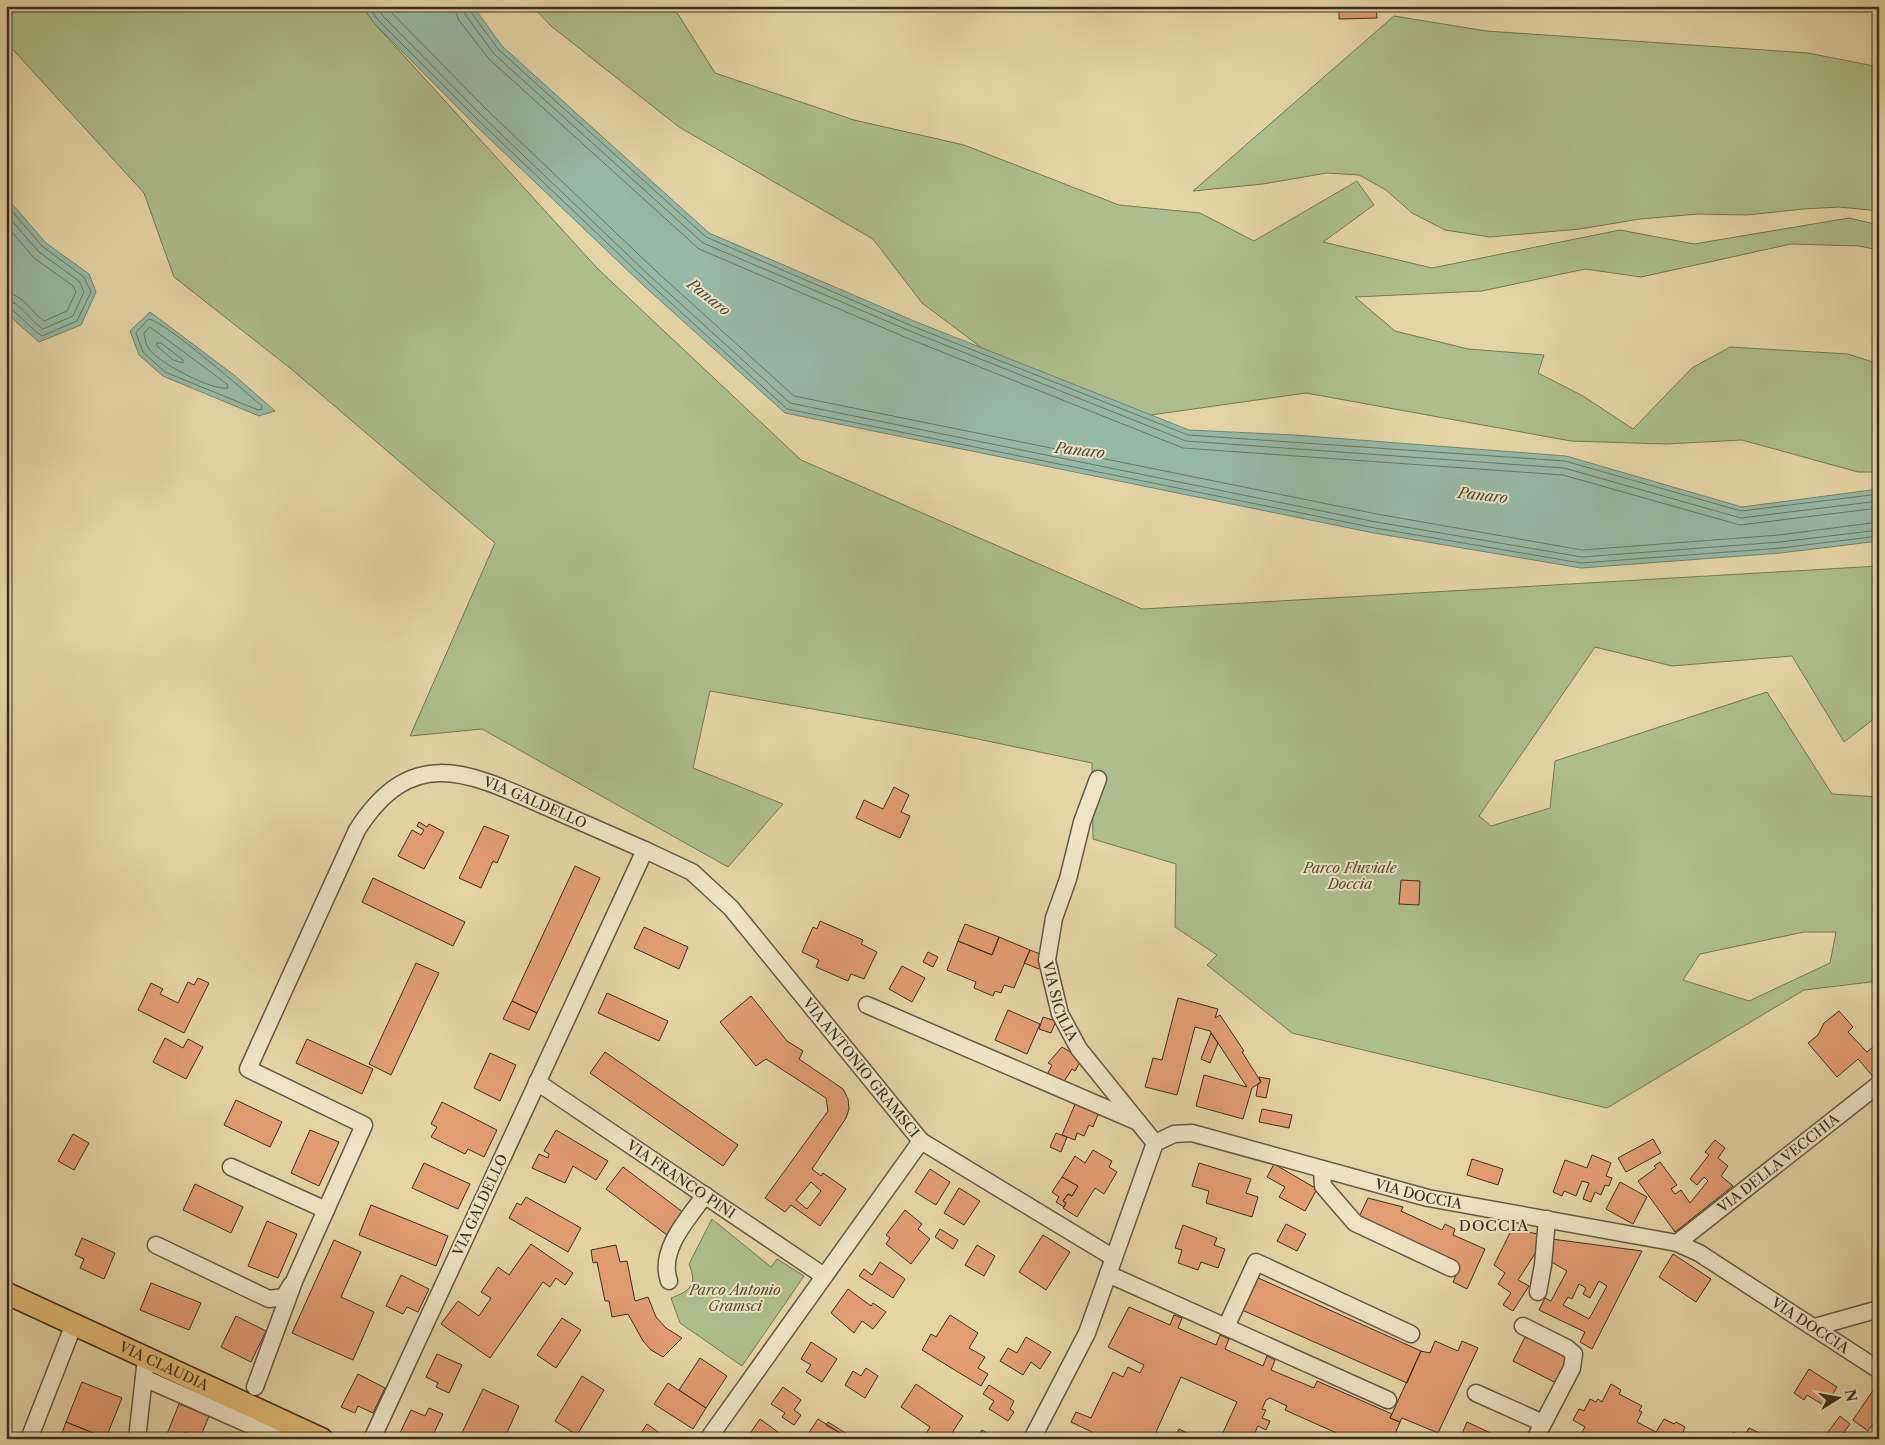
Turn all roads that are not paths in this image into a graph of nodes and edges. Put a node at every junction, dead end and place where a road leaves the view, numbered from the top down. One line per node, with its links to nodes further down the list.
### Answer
1 (1098, 779): 6 (street, VIA SICILIA)
2 (645, 850): 4 (street, VIA GALDELLO); 7 (street, VIA ANTONIO GRAMSCI); 12 (street, VIA GALDELLO)
3 (867, 1005): 6 (street)
4 (537, 1082): 11 (street, VIA FRANCO PINI); 40 (street, VIA GALDELLO)
5 (1879, 1084): 14 (street, VIA DELLA VECCHIA)
6 (1141, 1123): 8 (street, VIA SICILIA)
7 (922, 1141): 16 (street); 19 (street, VIA ANTONIO GRAMSCI)
8 (1155, 1142): 10 (street, VIA DOCCIA); 16 (street)
9 (231, 1167): 12 (street)
10 (1322, 1168): 13 (street, VIA DOCCIA); 17 (street)
11 (705, 1195): 19 (street, VIA FRANCO PINI); 21 (street)
12 (326, 1210): 20 (street, VIA GALDELLO)
13 (1547, 1219): 14 (street, VIA DOCCIA); 22 (street)
14 (1677, 1243): 28 (street, VIA DOCCIA)
15 (156, 1245): 20 (street, VIA GALDELLO)
16 (1114, 1258): 18 (street)
17 (1451, 1268)
18 (1108, 1274): 27 (street); 42 (street)
19 (824, 1276): 41 (street, VIA ANTONIO GRAMSCI)
20 (295, 1279): 32 (street, VIA GALDELLO)
21 (670, 1281)
22 (1538, 1292)
23 (6, 1293): 25 (main road, VIA CLAUDIA)
24 (1879, 1309): 28 (street)
25 (74, 1324): 30 (main road, VIA CLAUDIA); 36 (street)
26 (1523, 1326): 35 (street)
27 (1226, 1327): 29 (street); 34 (street)
28 (1815, 1327): 31 (street, VIA DOCCIA)
29 (1412, 1334)
30 (145, 1368): 37 (street); 38 (street); 39 (main road, VIA CLAUDIA)
31 (1879, 1370)
32 (255, 1388)
33 (1476, 1393): 35 (street)
34 (1388, 1400)
35 (1543, 1423): 43 (street)
36 (29, 1439)
37 (137, 1439)
38 (282, 1439)
39 (322, 1439)
40 (372, 1439)
41 (708, 1439)
42 (1032, 1439)
43 (1535, 1439)

